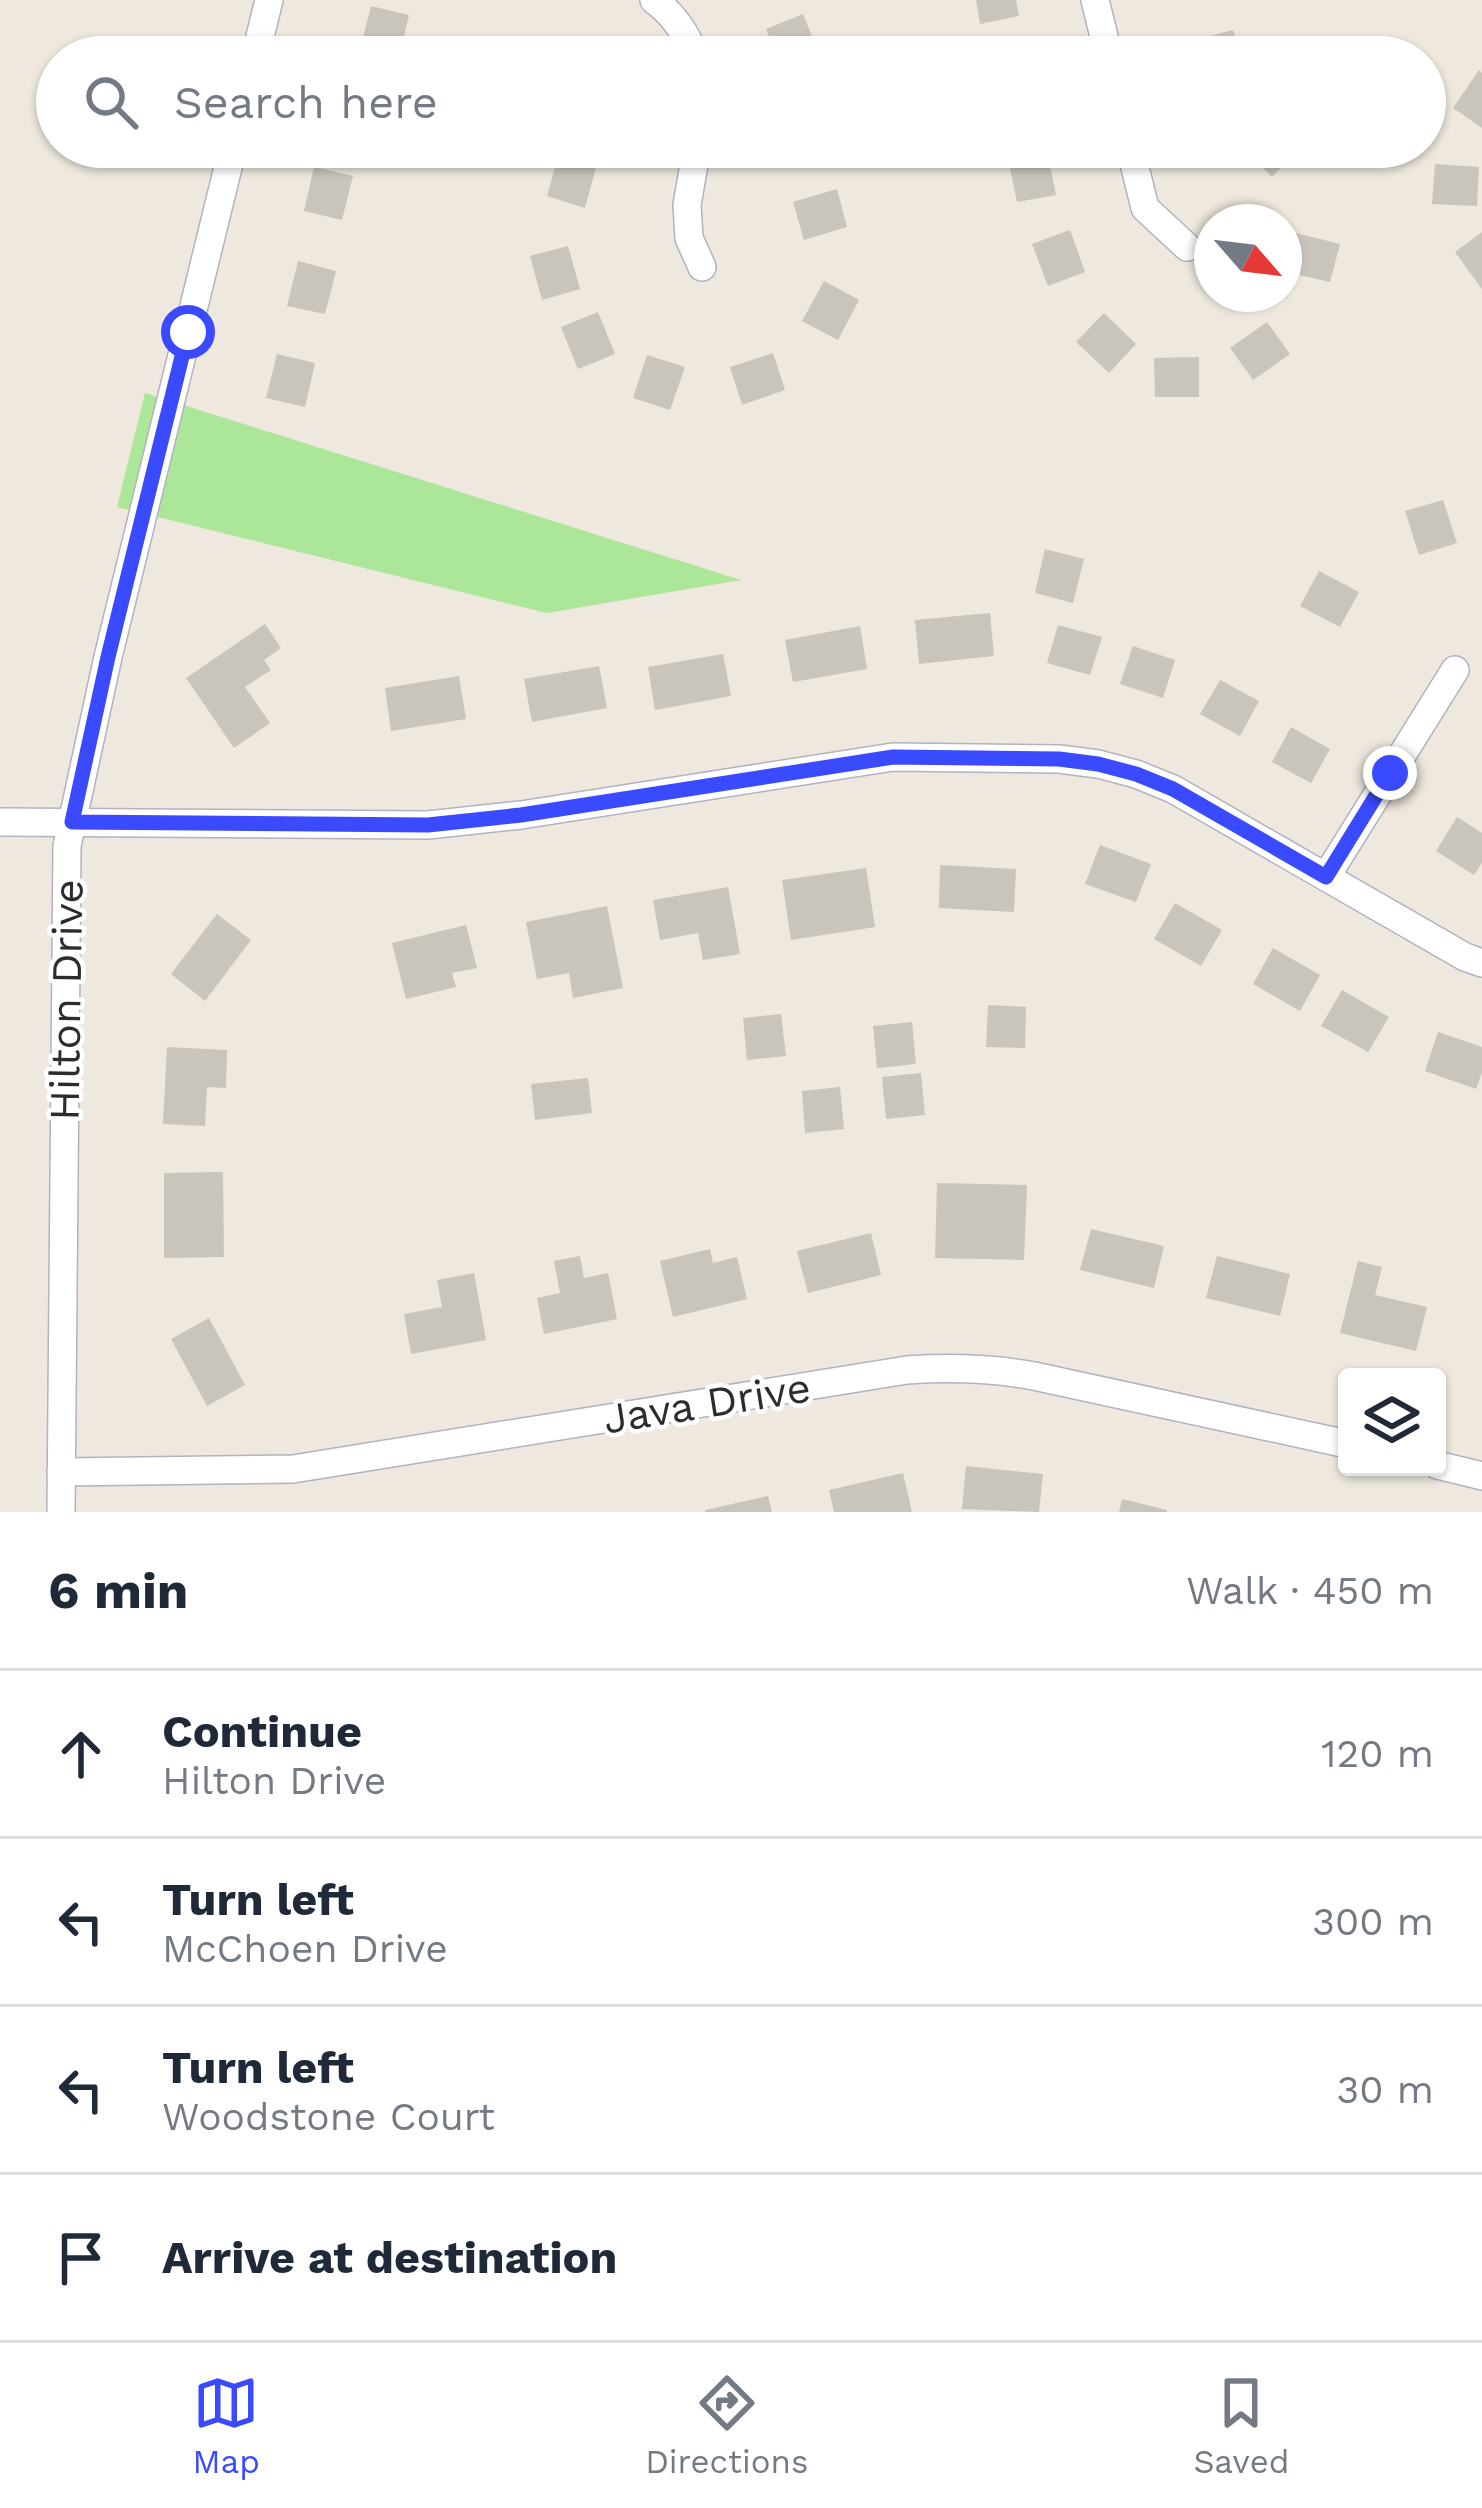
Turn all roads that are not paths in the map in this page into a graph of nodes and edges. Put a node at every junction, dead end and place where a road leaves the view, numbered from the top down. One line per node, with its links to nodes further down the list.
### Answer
1 (268, 0): 4 (street)
2 (654, 0): 5 (street)
3 (1096, 0): 6 (street)
4 (260, 36)
5 (687, 36)
6 (1104, 36)
7 (228, 168): 14 (street, Hilton Drive)
8 (693, 168): 11 (street)
9 (1135, 168): 10 (street)
10 (1187, 247)
11 (702, 268)
12 (1455, 670): 15 (street)
13 (0, 822): 14 (street)
14 (72, 822): 15 (street); 19 (street, Hilton Drive)
15 (1326, 877): 16 (street)
16 (1482, 963)
17 (1338, 1442): 19 (street, Java Drive)
18 (1446, 1467): 20 (street)
19 (61, 1472): 21 (street, Hilton Drive)
20 (1482, 1476)
21 (61, 1512)

